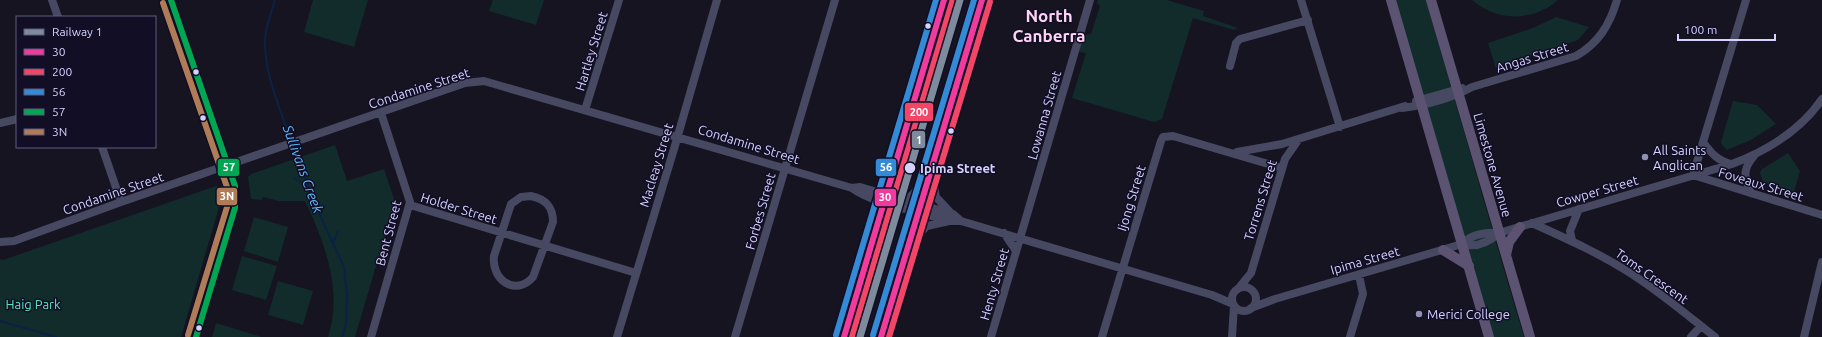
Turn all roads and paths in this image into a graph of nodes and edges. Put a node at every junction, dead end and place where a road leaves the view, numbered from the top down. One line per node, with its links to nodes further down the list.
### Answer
1 (52, 0): 14 (street)
2 (171, 0): 33 (street)
3 (619, 0): 20 (street, Hartley Street)
4 (717, 0): 25 (street, Macleay Street)
5 (835, 0): 34 (street, Forbes Street)
6 (944, 0): 39 (highway)
7 (982, 0): 29 (highway)
8 (1090, 0): 53 (street, Lowanna Street)
9 (1302, 0): 15 (street)
10 (1390, 0): 19 (main road)
11 (1431, 0): 17 (main road, Limestone Avenue)
12 (1617, 0): 17 (street, Angas Street)
13 (1746, 0): 27 (street)
14 (58, 16)
15 (1308, 20): 16 (street); 24 (street)
16 (1230, 66)
17 (1458, 92): 19 (street, Ijong Street); 49 (main road, Limestone Avenue)
18 (1822, 99): 31 (street, Cowper Street)
19 (1420, 103): 24 (street, Ijong Street); 57 (main road)
20 (585, 110): 21 (street, Condamine Street); 25 (street, Condamine Street)
21 (381, 113): 33 (street, Condamine Street); 42 (street, Bent Street)
22 (16, 119): 23 (street)
23 (0, 124)
24 (1340, 127): 26 (street, Ijong Street)
25 (678, 136): 34 (street, Condamine Street); 65 (street, Macleay Street)
26 (1299, 139): 30 (street, Ijong Street); 35 (street, Torrens Street)
27 (1703, 142): 32 (street); 37 (street)
28 (102, 148): 40 (street)
29 (936, 151): 36 (highway); 41 (street)
30 (1235, 153): 35 (street, Ijong Street); 64 (street, Ijong Street)
31 (1755, 155): 32 (street, Cowper Street); 38 (street)
32 (1732, 164): 37 (street, Cowper Street)
33 (228, 166): 40 (street, Condamine Street); 76 (street)
34 (785, 168): 39 (street, Condamine Street); 79 (street, Forbes Street)
35 (1282, 168): 66 (street, Torrens Street)
36 (931, 169): 43 (highway); 46 (street)
37 (1693, 175): 38 (street, Foveaux Street); 44 (street, Cowper Street)
38 (1751, 193): 45 (street, Foveaux Street)
39 (887, 200): 41 (street); 52 (highway)
40 (121, 202): 55 (street, Condamine Street)
41 (904, 204): 43 (street); 52 (street)
42 (410, 205): 50 (street, Holder Street); 77 (street, Bent Street)
43 (918, 207): 46 (street); 56 (highway)
44 (1579, 209): 47 (street, Cowper Street); 54 (street)
45 (1822, 215)
46 (952, 218): 51 (street); 56 (street)
47 (1532, 223): 48 (street, Cowper Street); 54 (street, Toms Crescent)
48 (1520, 226): 49 (street, Cowper Street); 61 (main road)
49 (1499, 232): 57 (street, Ipima Street); 61 (main road, Limestone Avenue)
50 (502, 233): 58 (street, Holder Street); 58 (street, Holder Street); 58 (street, Holder Street)
51 (1004, 233): 53 (street); 60 (street)
52 (875, 235): 80 (highway)
53 (1020, 238): 60 (street, Henty Street); 64 (street)
54 (1572, 240): 74 (street, Toms Crescent)
55 (0, 242)
56 (909, 244): 81 (highway)
57 (1462, 244): 59 (street, Ipima Street); 63 (main road)
58 (545, 246): 65 (street, Holder Street)
59 (1443, 250): 63 (main road); 67 (street, Ipima Street)
60 (1016, 251): 82 (street, Henty Street)
61 (1506, 256): 86 (main road, Limestone Avenue)
62 (1822, 262): 89 (street)
63 (1469, 266): 85 (main road)
64 (1123, 268): 70 (street); 83 (street, Ijong Street)
65 (636, 273): 78 (street, Macleay Street)
66 (1251, 273): 68 (street, Torrens Street); 69 (street, Torrens Street)
67 (1359, 275): 71 (street, Ipima Street); 84 (street)
68 (1236, 290): 69 (street); 70 (street); 72 (street)
69 (1254, 293): 71 (street); 73 (street)
70 (1212, 295): 72 (street)
71 (1274, 299): 73 (street, Ipima Street)
72 (1234, 305): 73 (street); 75 (street)
73 (1249, 310): 75 (street)
74 (1701, 326): 87 (street); 88 (street, Toms Crescent)
75 (1233, 334)
76 (196, 337)
77 (371, 337)
78 (617, 337)
79 (735, 337)
80 (844, 337)
81 (881, 337)
82 (991, 337)
83 (1102, 337)
84 (1350, 337)
85 (1489, 337)
86 (1530, 337)
87 (1691, 337)
88 (1715, 337)
89 (1804, 337)

